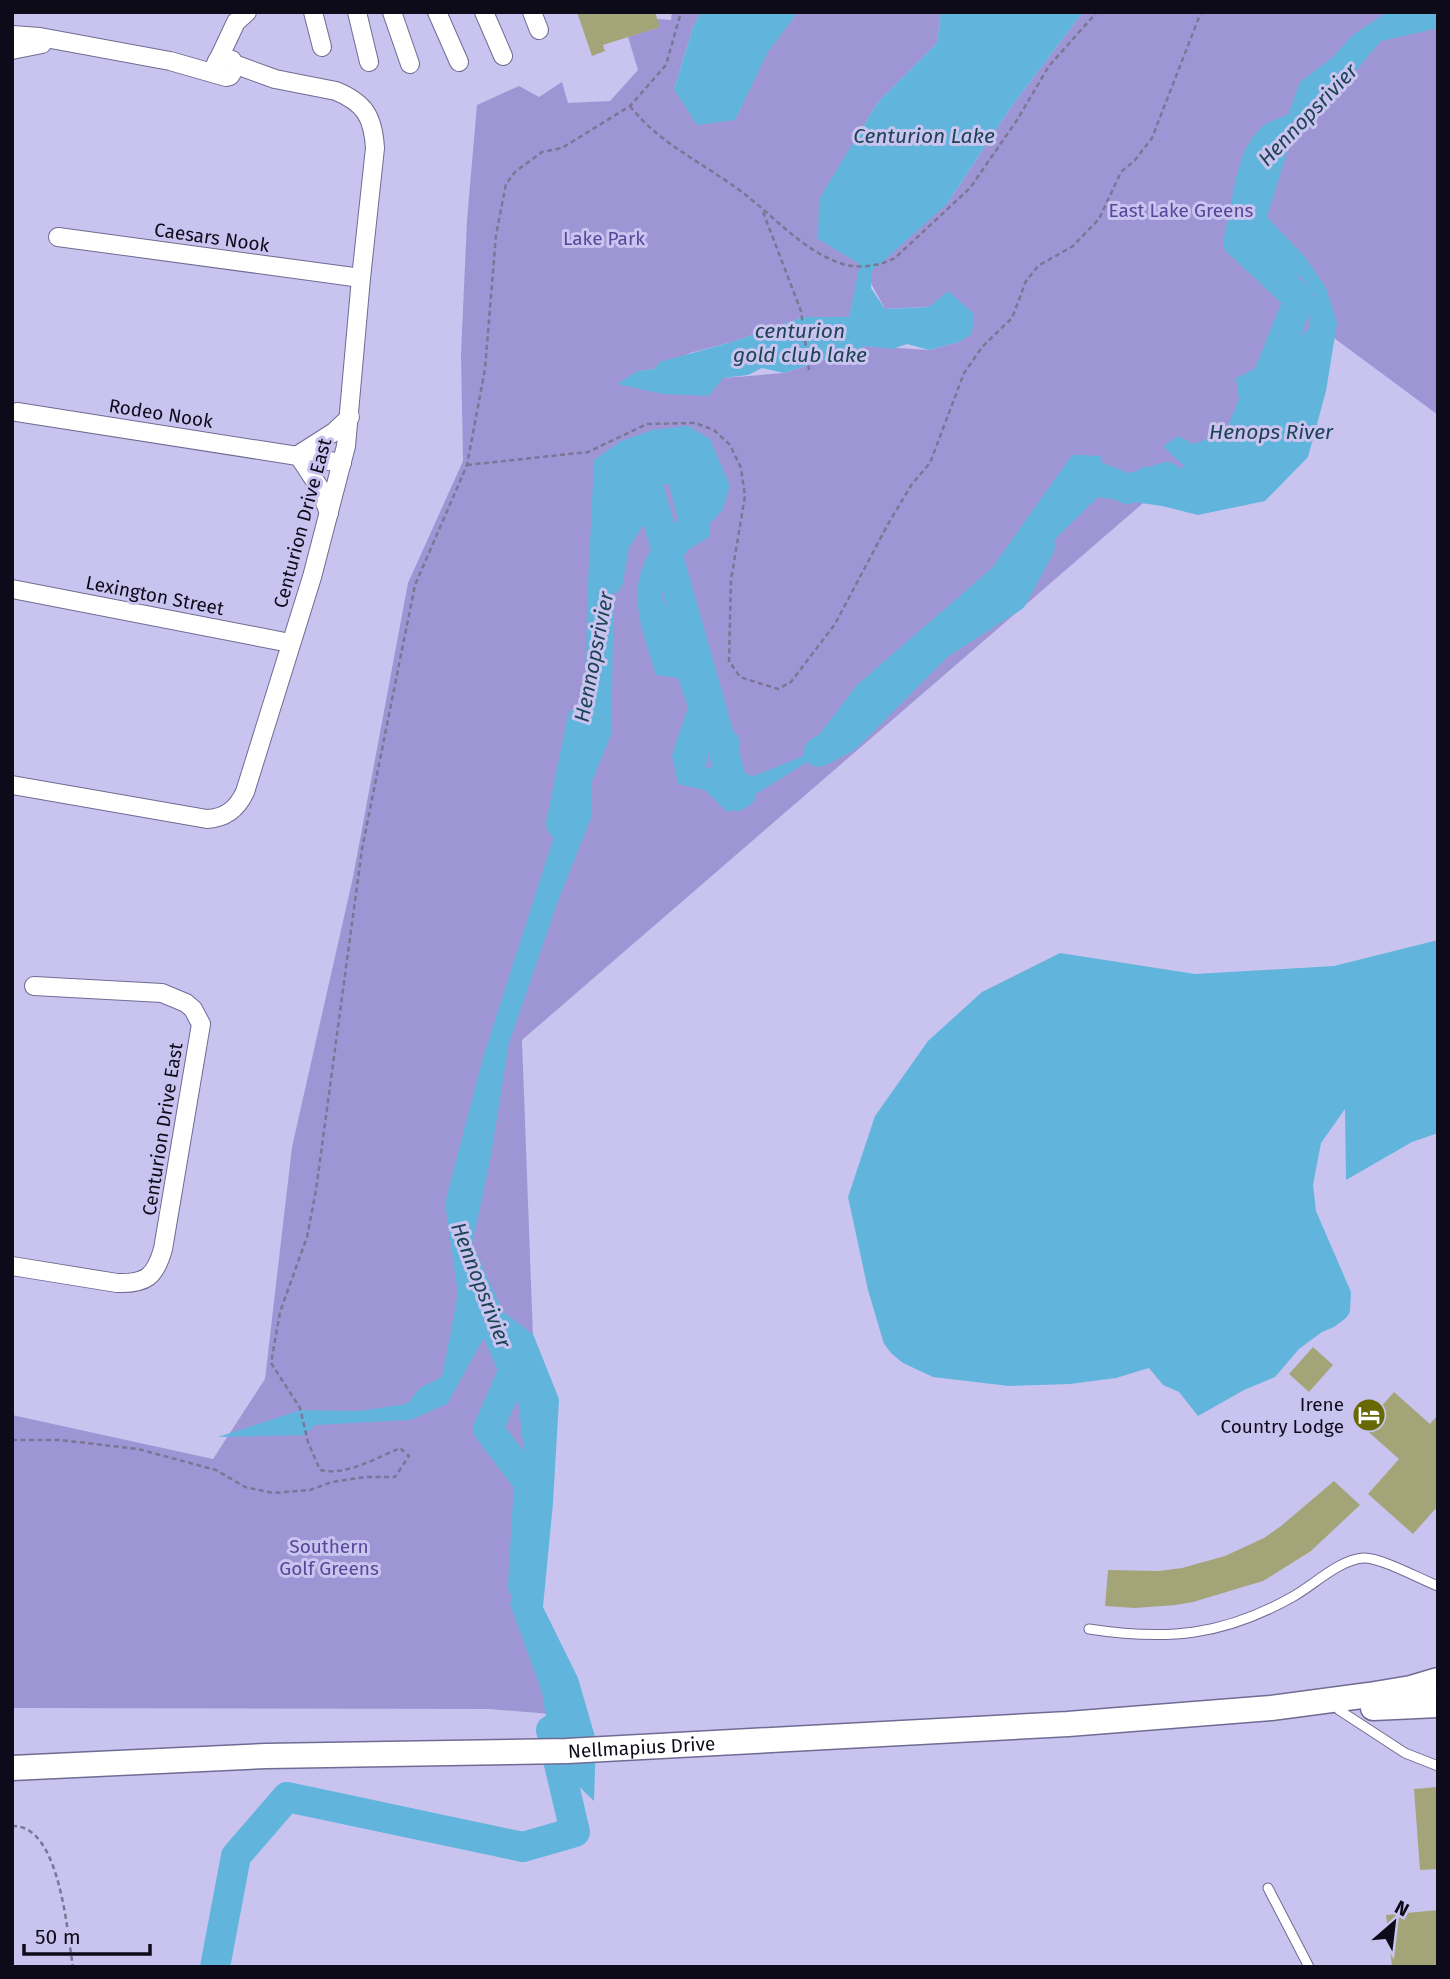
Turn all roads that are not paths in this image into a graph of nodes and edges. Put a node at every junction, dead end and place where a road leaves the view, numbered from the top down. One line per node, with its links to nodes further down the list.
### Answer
1 (247, 12): 17 (street)
2 (313, 12): 11 (street)
3 (357, 12): 14 (street)
4 (392, 12): 16 (street)
5 (437, 12): 15 (street)
6 (484, 12): 13 (street)
7 (532, 12): 8 (street)
8 (539, 30)
9 (12, 35): 10 (street, Centurion Drive East)
10 (52, 41): 12 (street, Centurion Drive East); 17 (street, Centurion Drive East)
11 (322, 47)
12 (12, 50)
13 (503, 56)
14 (369, 62)
15 (459, 62)
16 (410, 64)
17 (225, 65): 19 (street, Centurion Drive East)
18 (58, 237): 19 (street, Caesars Nook)
19 (360, 278): 21 (street, Centurion Drive East)
20 (17, 412): 22 (street, Rodeo Nook)
21 (349, 417): 22 (street); 23 (street, Centurion Drive East)
22 (298, 455): 23 (street, Rodeo Nook); 24 (street)
23 (342, 463): 24 (street, Centurion Drive East)
24 (329, 513): 26 (street, Centurion Drive East)
25 (12, 589): 26 (street, Lexington Street)
26 (290, 643): 27 (street, Centurion Drive East)
27 (12, 785)
28 (34, 986): 29 (street, Centurion Drive East)
29 (12, 1266)
30 (1438, 1586): 31 (lane)
31 (1088, 1629)
32 (1438, 1681): 34 (main road, Nellmapius Drive)
33 (1438, 1705): 35 (main road, Nellmapius Drive)
34 (1271, 1708): 35 (main road, Nellmapius Drive); 37 (main road, Nellmapius Drive)
35 (1339, 1710): 36 (lane)
36 (1438, 1766)
37 (12, 1768)
38 (1268, 1888): 39 (lane)
39 (1309, 1967)

